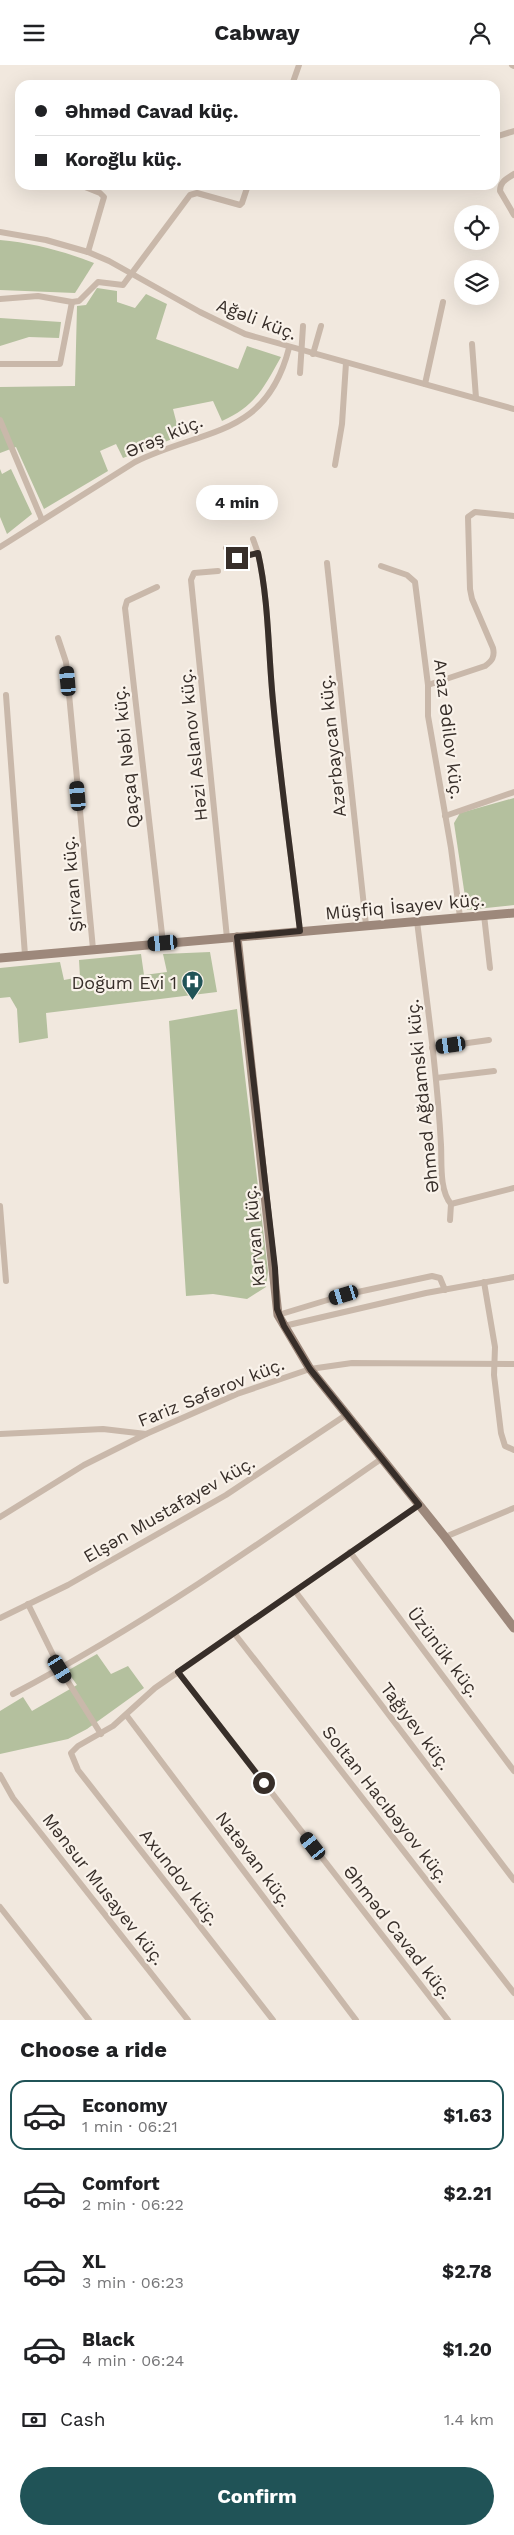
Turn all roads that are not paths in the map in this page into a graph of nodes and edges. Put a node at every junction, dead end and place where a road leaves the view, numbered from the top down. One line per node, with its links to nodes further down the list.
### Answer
1 (299, 65): 2 (street)
2 (294, 80)
3 (514, 131): 4 (street)
4 (500, 135)
5 (514, 175): 8 (street)
6 (92, 190): 10 (street)
7 (246, 190): 11 (street)
8 (514, 215)
9 (0, 232): 10 (street, Ağəli küç.)
10 (88, 252): 11 (street, Ağəli küç.)
11 (133, 274): 13 (street); 18 (street, Ağəli küç.)
12 (0, 299): 13 (street)
13 (72, 302): 22 (street)
14 (443, 302): 24 (street)
15 (303, 325): 19 (street)
16 (321, 326): 20 (street)
17 (472, 344): 25 (street)
18 (289, 348): 19 (street, Ağəli küç.); 30 (street, Ərəş küç.)
19 (302, 351): 20 (street, Ağəli küç.); 23 (street)
20 (313, 354): 21 (street, Ağəli küç.)
21 (346, 363): 24 (street, Ağəli küç.); 28 (street)
22 (0, 364)
23 (300, 373)
24 (425, 384): 25 (street, Ağəli küç.)
25 (476, 398): 26 (street, Ağəli küç.)
26 (514, 409)
27 (0, 420): 30 (street)
28 (335, 465)
29 (514, 516): 40 (street)
30 (42, 520): 32 (street, Ərəş küç.)
31 (253, 539): 34 (street)
32 (0, 547)
33 (226, 548): 34 (street)
34 (258, 553): 49 (street)
35 (327, 563): 48 (street, Azərbaycan küç.)
36 (381, 566): 40 (street, Araz Ədilov küç.)
37 (218, 571): 51 (street, Həzi Aslanov küç.)
38 (157, 587): 52 (street, Qaçaq Nəbi küç.)
39 (58, 638): 53 (street, Şirvan küç.)
40 (428, 685): 43 (street, Araz Ədilov küç.)
41 (6, 695): 54 (street)
42 (514, 792): 43 (street)
43 (445, 816): 46 (street, Araz Ədilov küç.)
44 (514, 913): 45 (street, Müşfiq İsayev küç.)
45 (484, 915): 46 (street, Müşfiq İsayev küç.); 56 (street)
46 (460, 917): 47 (street, Müşfiq İsayev küç.)
47 (417, 921): 48 (street, Müşfiq İsayev küç.); 58 (street, Əhməd Ağdamski küç.)
48 (366, 925): 49 (street, Müşfiq İsayev küç.)
49 (300, 931): 50 (street, Müşfiq İsayev küç.)
50 (237, 937): 51 (street, Müşfiq İsayev küç.); 69 (street, Karvan küç.)
51 (227, 938): 52 (street, Müşfiq İsayev küç.)
52 (163, 943): 53 (street, Müşfiq İsayev küç.)
53 (93, 949): 54 (street, Müşfiq İsayev küç.)
54 (25, 955): 55 (street, Müşfiq İsayev küç.)
55 (0, 958)
56 (490, 969)
57 (489, 1040): 58 (street)
58 (432, 1048): 60 (street, Əhməd Ağdamski küç.)
59 (494, 1071): 60 (street)
60 (436, 1078): 62 (street, Əhməd Ağdamski küç.)
61 (514, 1188): 62 (street, Əhməd Ağdamski küç.)
62 (451, 1203): 64 (street)
63 (0, 1206): 66 (street)
64 (450, 1220)
65 (514, 1277): 67 (street)
66 (6, 1281)
67 (484, 1282): 68 (street); 71 (street)
68 (445, 1290): 69 (street); 70 (street)
69 (278, 1315): 70 (street, Karvan küç.)
70 (284, 1326): 73 (street, Karvan küç.)
71 (495, 1364): 72 (street, Fariz Səfərov küç.); 73 (street, Fariz Səfərov küç.); 77 (street)
72 (514, 1364)
73 (310, 1369): 74 (street, Karvan küç.); 76 (street, Fariz Səfərov küç.)
74 (346, 1415): 78 (street, Karvan küç.); 85 (street, Elşən Mustafayev küç.)
75 (0, 1434): 76 (street)
76 (146, 1434): 81 (street, Fariz Səfərov küç.)
77 (514, 1450)
78 (381, 1459): 79 (street, Karvan küç.); 89 (street)
79 (419, 1505): 82 (street, Karvan küç.); 83 (street)
80 (514, 1507): 82 (street)
81 (0, 1517)
82 (445, 1537): 87 (street, Karvan küç.)
83 (350, 1553): 84 (street); 94 (street, Üzünük küç.)
84 (295, 1591): 88 (street); 96 (street, Tağıyev küç.)
85 (28, 1605): 86 (street, Elşən Mustafayev küç.); 89 (street)
86 (0, 1618)
87 (514, 1628)
88 (234, 1633): 90 (street); 98 (street, Soltan Hacıbəyov küç.)
89 (60, 1669): 91 (street); 93 (street)
90 (178, 1672): 92 (street); 103 (street, Əhməd Cavad küç.)
91 (13, 1694)
92 (127, 1716): 93 (street); 102 (street, Natəvan küç.)
93 (101, 1734): 101 (street, Axundov küç.)
94 (514, 1771)
95 (0, 1775): 100 (street, Mənsur Musayev küç.)
96 (514, 1880)
97 (0, 1907): 99 (street)
98 (514, 1993)
99 (89, 2020)
100 (188, 2020)
101 (274, 2020)
102 (356, 2020)
103 (448, 2020)

